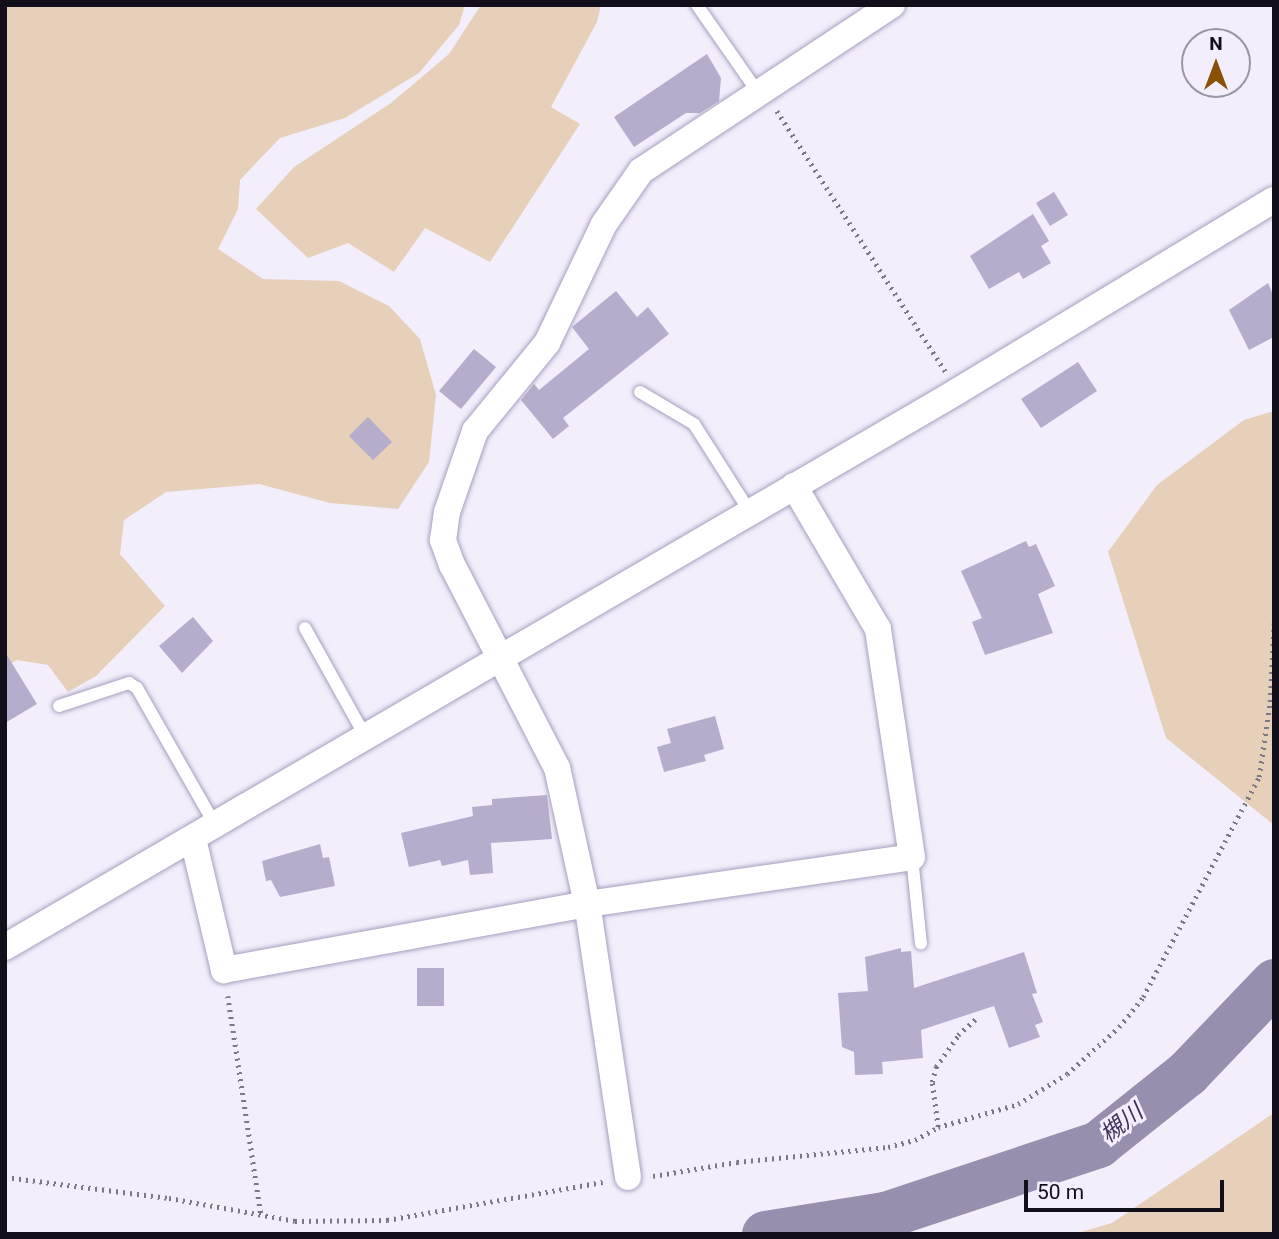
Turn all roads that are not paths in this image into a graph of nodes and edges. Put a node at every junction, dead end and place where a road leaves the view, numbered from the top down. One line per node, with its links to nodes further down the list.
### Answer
1 (697, 5): 3 (lane)
2 (884, 7): 3 (street)
3 (763, 94): 9 (street)
4 (1274, 200): 6 (street)
5 (640, 392): 7 (lane)
6 (794, 486): 7 (street); 14 (street)
7 (750, 512): 9 (street)
8 (305, 628): 11 (lane)
9 (502, 654): 11 (street); 15 (street)
10 (59, 706): 12 (lane)
11 (365, 736): 12 (street)
12 (215, 825): 13 (street)
13 (193, 839): 15 (street); 17 (street)
14 (912, 858): 15 (street); 16 (lane)
15 (587, 904): 18 (street)
16 (921, 944)
17 (5, 947)
18 (628, 1177)

